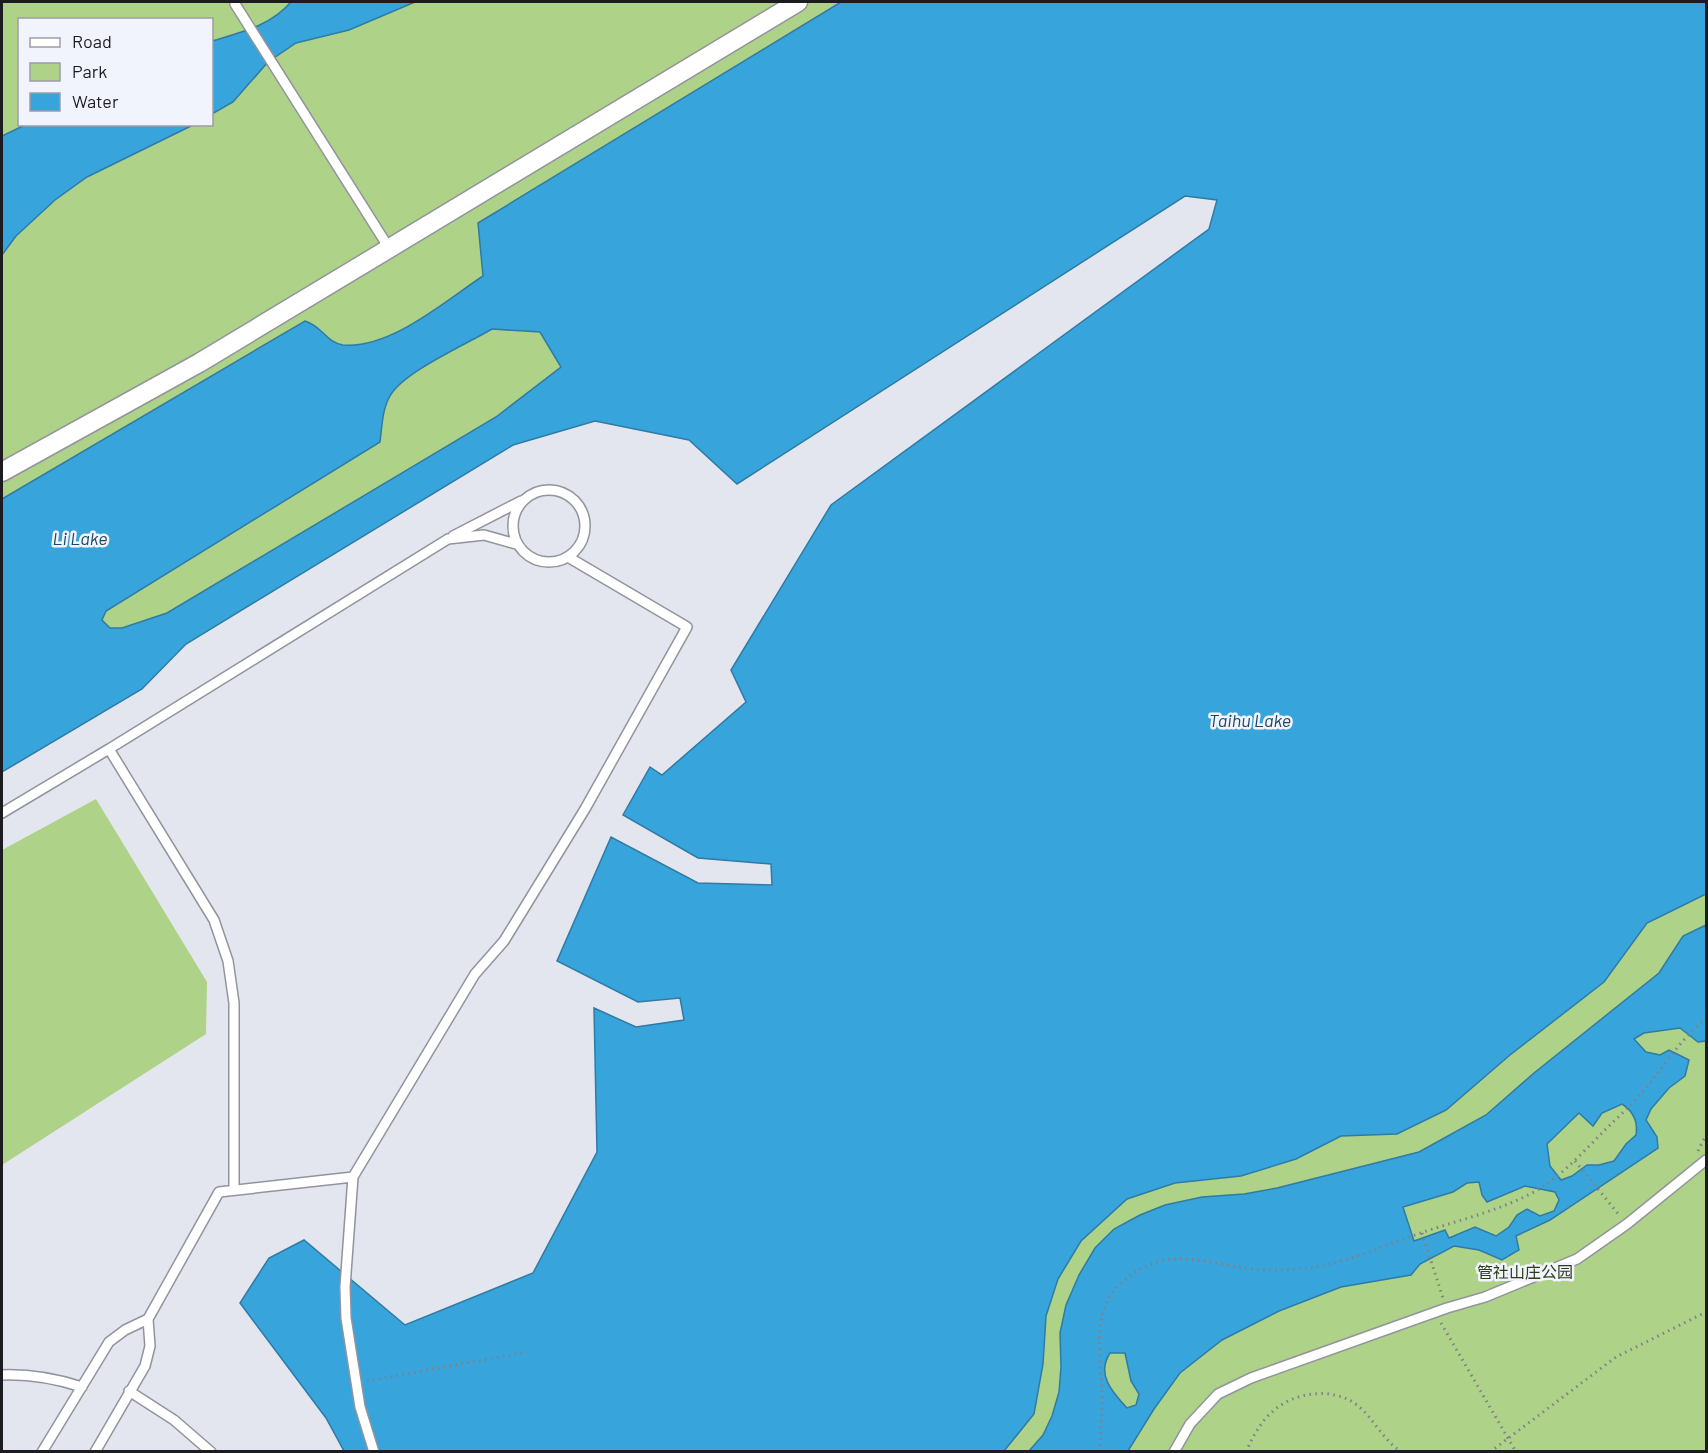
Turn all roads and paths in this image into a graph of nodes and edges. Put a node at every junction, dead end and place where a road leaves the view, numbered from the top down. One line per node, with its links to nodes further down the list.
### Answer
1 (798, 2): 3 (street)
2 (235, 4): 3 (lane)
3 (389, 248): 4 (street)
4 (2, 472)
5 (523, 500): 6 (lane); 7 (lane); 8 (lane)
6 (448, 539): 7 (lane); 9 (lane)
7 (516, 544): 8 (lane)
8 (568, 557): 14 (lane)
9 (109, 749): 10 (lane); 15 (lane)
10 (2, 813)
11 (1707, 1018): 13 (path)
12 (1707, 1160): 16 (lane)
13 (1575, 1161): 16 (path); 17 (path)
14 (353, 1177): 15 (lane); 24 (lane)
15 (234, 1189): 21 (lane)
16 (1627, 1224): 18 (lane)
17 (1422, 1234): 18 (path); 32 (path)
18 (1447, 1308): 20 (lane)
19 (1707, 1312): 27 (path)
20 (1435, 1313): 27 (path); 33 (lane)
21 (148, 1320): 25 (lane); 26 (lane)
22 (527, 1352): 24 (path)
23 (2, 1375): 25 (lane)
24 (355, 1383): 31 (lane)
25 (81, 1387): 28 (lane)
26 (129, 1391): 29 (lane); 30 (lane)
27 (1508, 1438): 36 (path); 37 (path)
28 (42, 1452)
29 (95, 1452)
30 (211, 1452)
31 (374, 1452)
32 (1100, 1452)
33 (1174, 1452)
34 (1246, 1452): 35 (path)
35 (1402, 1452)
36 (1490, 1452)
37 (1516, 1452)

